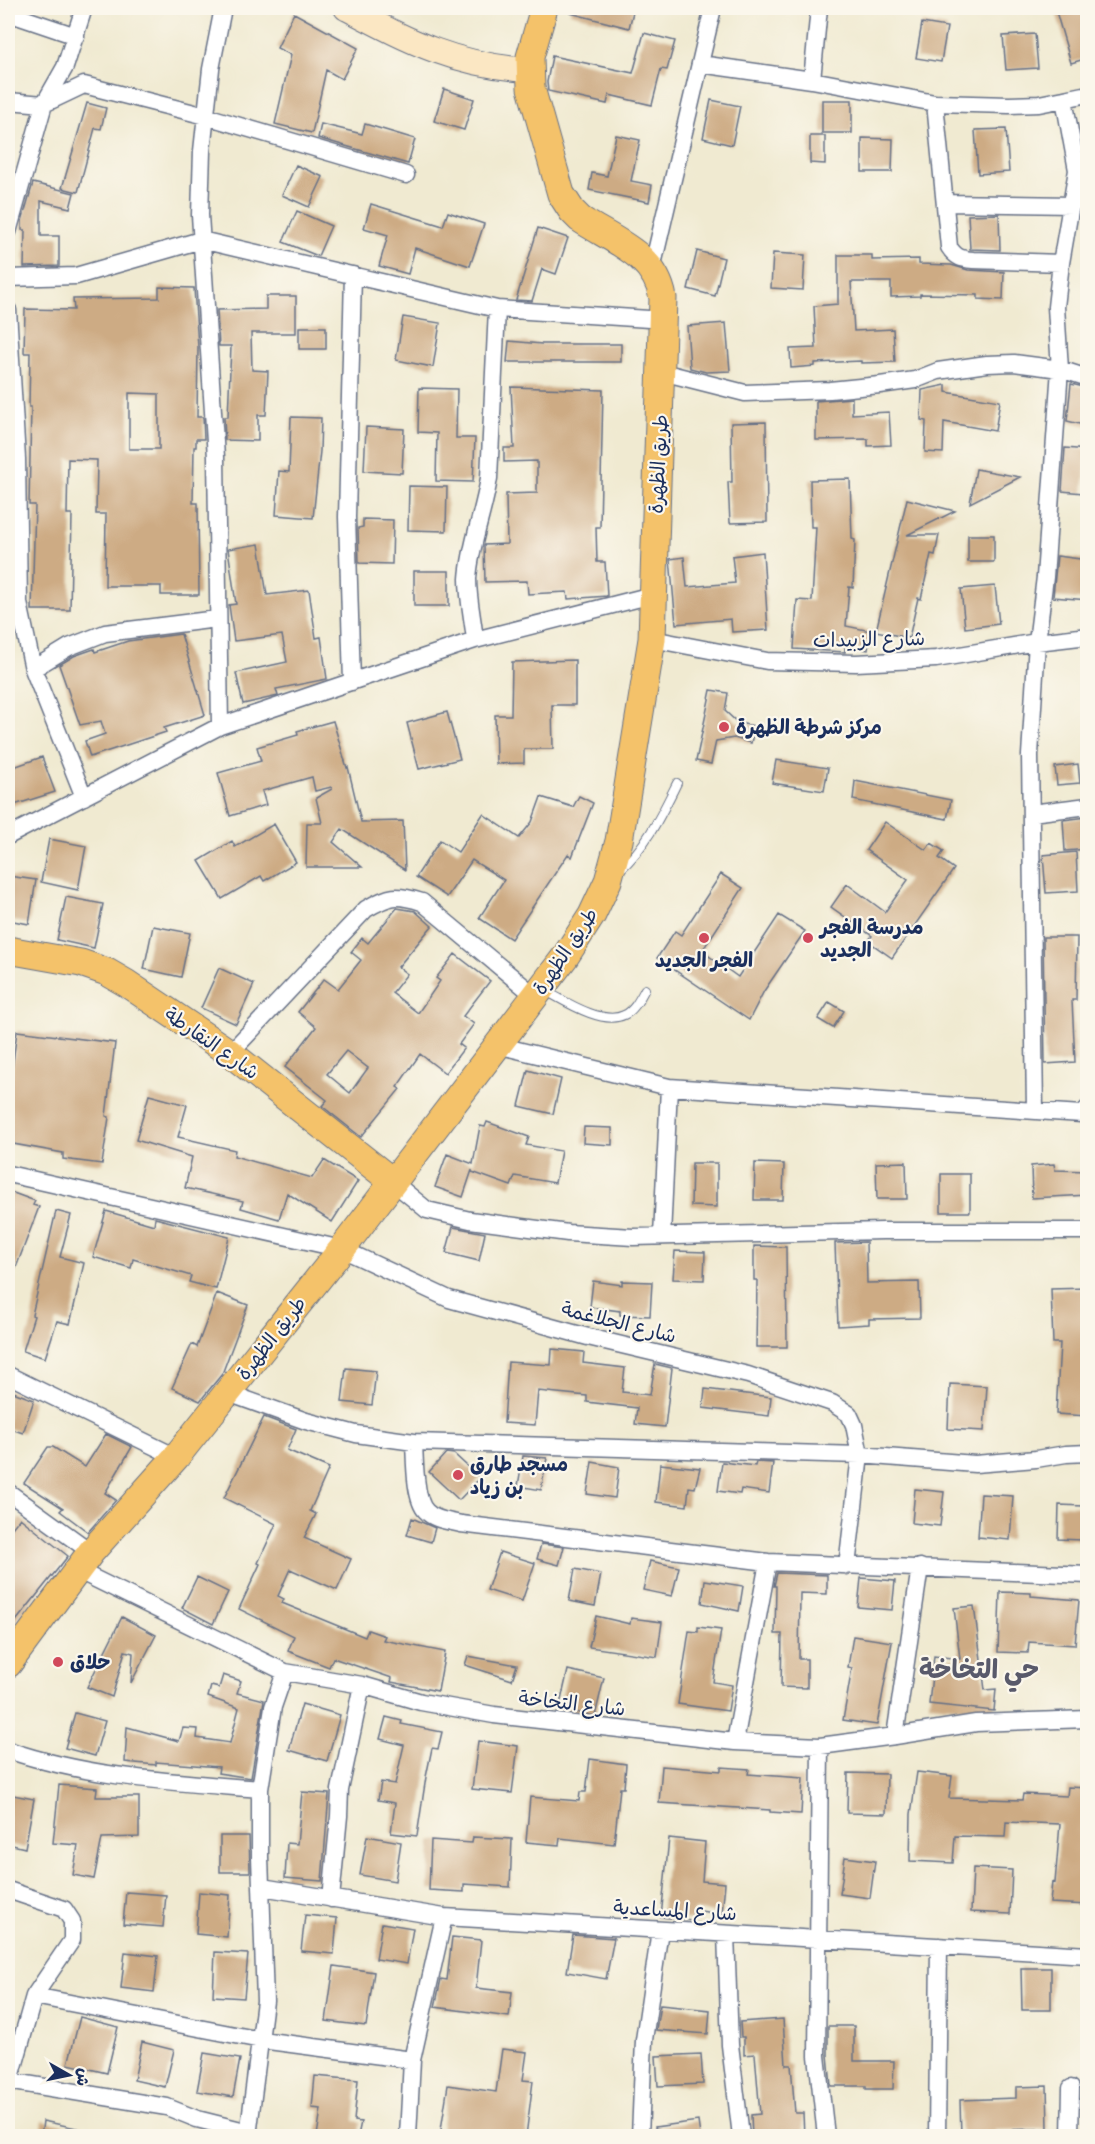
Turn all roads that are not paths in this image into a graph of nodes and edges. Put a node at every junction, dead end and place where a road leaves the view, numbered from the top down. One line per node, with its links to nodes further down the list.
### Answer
1 (84, 8): 8 (street)
2 (223, 8): 17 (street)
3 (346, 8): 10 (main road)
4 (544, 8): 10 (main road, طريق الظهرة)
5 (713, 8): 9 (street)
6 (819, 8): 11 (street)
7 (8, 13): 8 (street)
8 (76, 36): 16 (street)
9 (700, 64): 11 (street); 26 (street)
10 (530, 70): 26 (main road, طريق الظهرة)
11 (812, 80): 15 (street)
12 (1088, 94): 13 (street)
13 (1064, 99): 15 (street); 18 (street)
14 (8, 101): 16 (street)
15 (935, 103): 21 (street)
16 (44, 104): 17 (street); 23 (street)
17 (206, 116): 19 (street); 24 (street)
18 (1082, 170): 20 (street); 22 (street)
19 (406, 175)
20 (1088, 184)
21 (945, 203): 22 (street); 25 (street)
22 (1072, 205): 25 (street)
23 (8, 232)
24 (201, 240): 27 (street); 28 (street); 38 (street)
25 (1061, 263): 33 (street)
26 (652, 269): 31 (main road, طريق الظهرة)
27 (353, 275): 29 (street); 44 (street)
28 (8, 278)
29 (497, 309): 31 (street); 41 (street)
30 (8, 310): 32 (street)
31 (664, 320): 34 (main road, طريق الظهرة)
32 (8, 342): 36 (street)
33 (1060, 369): 34 (street); 35 (street); 42 (street)
34 (662, 372): 37 (main road, طريق الظهرة)
35 (1088, 378)
36 (12, 458): 43 (street)
37 (652, 594): 40 (main road, طريق الظهرة); 41 (street)
38 (217, 619): 43 (street); 45 (street)
39 (1088, 636): 42 (street, شارع الزبيدات)
40 (652, 639): 42 (street, شارع الزبيدات); 51 (main road, طريق الظهرة)
41 (475, 640): 44 (street)
42 (1037, 642): 49 (street)
43 (33, 669): 47 (street)
44 (352, 682): 45 (street)
45 (220, 726): 47 (street)
46 (677, 783): 51 (lane)
47 (84, 797): 50 (street)
48 (1088, 806): 49 (street)
49 (1031, 813): 58 (street)
50 (8, 836)
51 (608, 881): 54 (main road, طريق الظهرة)
52 (8, 950): 56 (main road, شارع النقارطة)
53 (645, 989): 54 (lane)
54 (537, 992): 55 (main road, طريق الظهرة); 56 (street)
55 (497, 1045): 57 (street); 61 (main road, طريق الظهرة)
56 (230, 1053): 61 (main road, شارع النقارطة)
57 (669, 1087): 58 (street); 63 (street)
58 (1035, 1110): 59 (street)
59 (1086, 1114)
60 (8, 1174): 64 (street, شارع الجلاغمة)
61 (393, 1182): 63 (street); 64 (main road, طريق الظهرة)
62 (1088, 1231): 63 (street)
63 (662, 1236)
64 (342, 1249): 66 (main road, طريق الظهرة); 69 (street, شارع الجلاغمة)
65 (8, 1375): 70 (street)
66 (228, 1393): 67 (street); 70 (main road, طريق الظهرة)
67 (414, 1442): 69 (street); 73 (street)
68 (1088, 1453): 69 (street)
69 (860, 1455): 74 (street, شارع الجلاغمة)
70 (176, 1457): 72 (main road, طريق الظهرة)
71 (11, 1500): 72 (street, شارع التخاخة)
72 (84, 1561): 77 (main road, طريق الظهرة); 78 (street, شارع التخاخة)
73 (768, 1562): 74 (street); 82 (street)
74 (848, 1566): 75 (street)
75 (920, 1567): 76 (street); 81 (street)
76 (1088, 1575)
77 (12, 1649)
78 (285, 1672): 79 (street, شارع التخاخة); 85 (street)
79 (362, 1685): 82 (street, شارع التخاخة); 88 (street)
80 (1088, 1719): 81 (street, شارع التخاخة)
81 (895, 1736): 83 (street, شارع التخاخة)
82 (735, 1742): 83 (street, شارع التخاخة)
83 (820, 1746): 92 (street)
84 (8, 1750): 85 (street)
85 (260, 1789): 86 (street)
86 (262, 1887): 88 (street, شارع المساعدية); 96 (street)
87 (8, 1890): 95 (street)
88 (331, 1899): 89 (street, شارع المساعدية)
89 (444, 1917): 90 (street, شارع المساعدية); 97 (street)
90 (660, 1930): 91 (street, شارع المساعدية); 102 (street)
91 (726, 1934): 92 (street, شارع المساعدية); 103 (street)
92 (818, 1939): 93 (street, شارع المساعدية); 104 (street)
93 (939, 1946): 94 (street, شارع المساعدية); 105 (street)
94 (1088, 1955)
95 (34, 1996): 96 (street); 98 (street)
96 (261, 2040): 97 (street); 100 (street)
97 (412, 2060): 101 (street)
98 (9, 2081): 100 (street)
99 (1071, 2088): 106 (street)
100 (248, 2134)
101 (408, 2136)
102 (640, 2136)
103 (741, 2136)
104 (826, 2136)
105 (937, 2136)
106 (1070, 2136)

